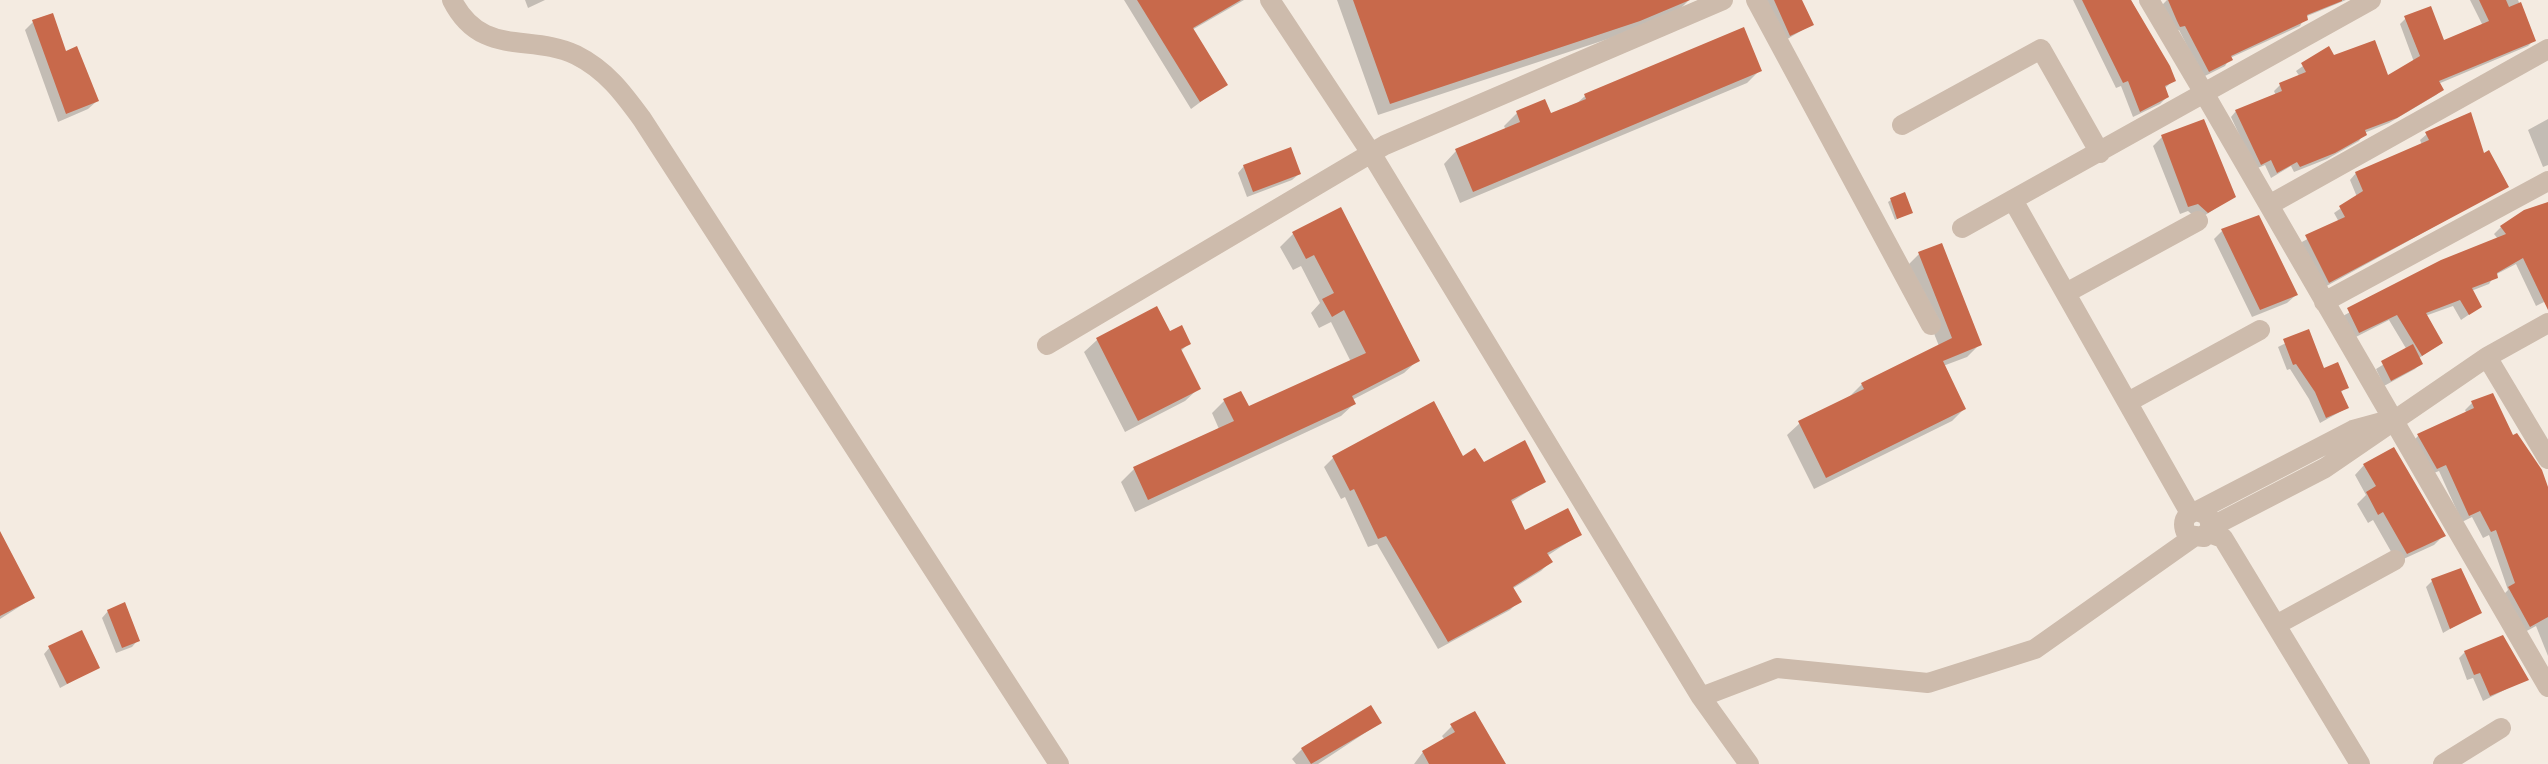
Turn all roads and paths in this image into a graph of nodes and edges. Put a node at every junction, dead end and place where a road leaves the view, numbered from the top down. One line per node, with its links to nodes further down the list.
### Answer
1 (452, 0): 35 (street)
2 (1270, 0): 10 (street)
3 (1723, 0): 10 (street)
4 (1756, 0): 20 (street)
5 (2149, 0): 8 (street)
6 (2371, 0): 8 (street)
7 (2548, 49): 14 (street)
8 (2204, 93): 11 (street); 14 (street)
9 (1902, 125): 11 (street)
10 (1371, 153): 22 (street); 32 (street)
11 (2100, 153): 13 (street)
12 (2548, 181): 18 (street)
13 (2014, 202): 16 (street); 17 (street)
14 (2269, 205): 18 (street)
15 (2198, 221): 17 (street)
16 (1962, 228)
17 (2066, 293): 24 (street)
18 (2324, 302): 25 (street)
19 (2548, 323): 23 (street)
20 (1931, 325)
21 (2260, 330): 24 (street)
22 (1047, 345)
23 (2487, 357): 25 (street); 26 (street)
24 (2128, 402): 27 (street)
25 (2394, 419): 27 (street); 28 (street); 31 (street)
26 (2548, 459)
27 (2194, 512): 28 (street)
28 (2204, 533): 30 (street); 32 (street)
29 (2395, 560): 30 (street)
30 (2276, 625): 37 (street)
31 (2548, 687)
32 (1701, 697): 36 (street)
33 (2501, 728): 34 (street)
34 (2469, 757): 38 (street)
35 (1059, 764)
36 (1749, 764)
37 (2360, 764)
38 (2443, 764)

